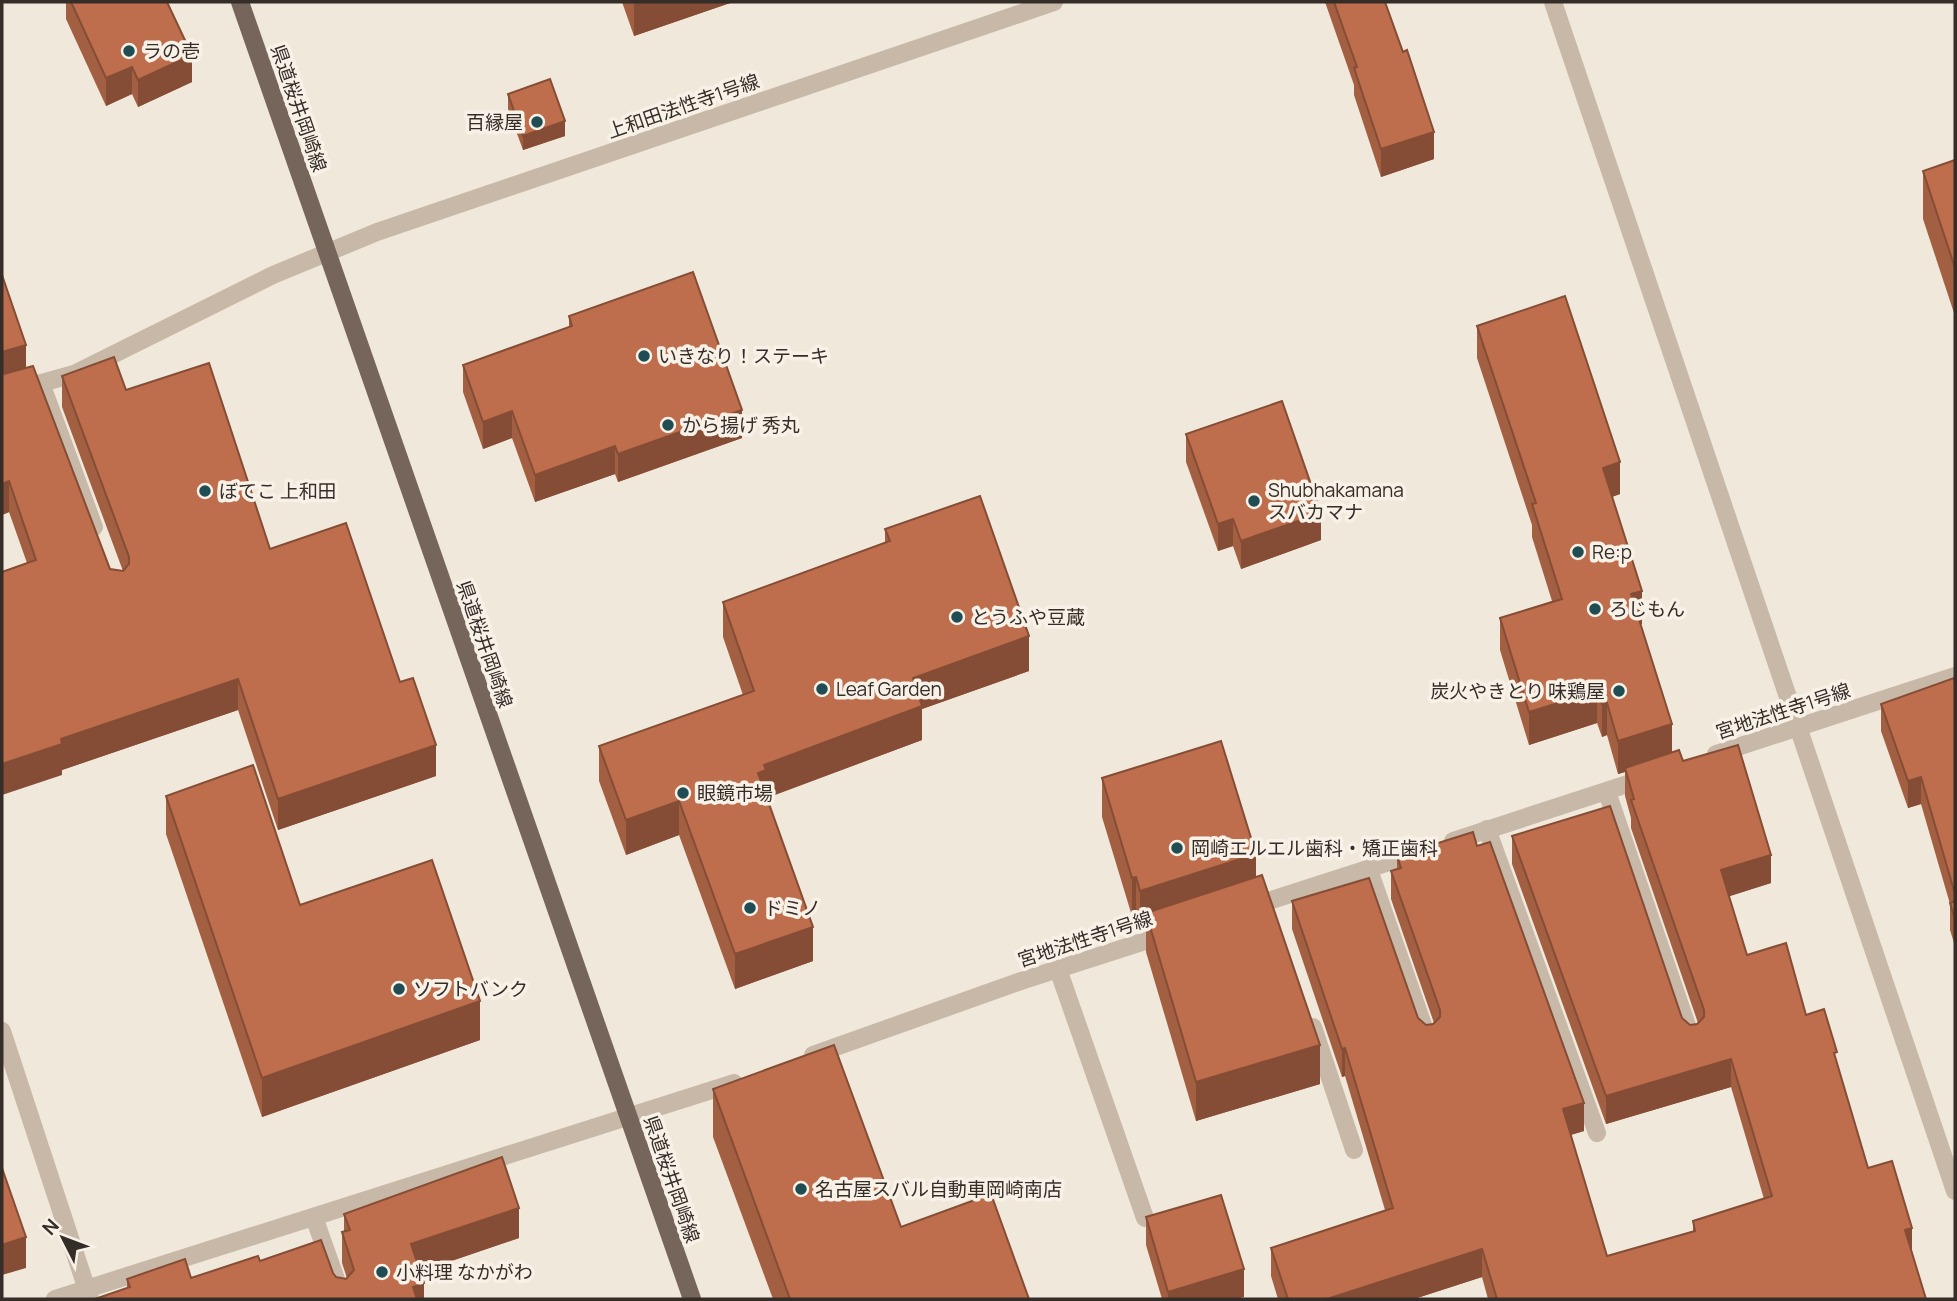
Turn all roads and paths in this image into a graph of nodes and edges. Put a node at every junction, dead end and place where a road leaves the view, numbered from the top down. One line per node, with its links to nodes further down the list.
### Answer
1 (240, 2): 4 (main road, 県道桜井岡崎線)
2 (1054, 2): 4 (street, 上和田法性寺1号線)
3 (1553, 2): 9 (street)
4 (326, 252): 5 (street, 上和田法性寺1号線); 24 (main road, 県道桜井岡崎線)
5 (41, 383): 6 (street, 上和田法性寺1号線); 7 (street)
6 (2, 394)
7 (99, 540)
8 (1955, 676): 9 (street, 宮地法性寺1号線)
9 (1797, 727): 10 (street, 宮地法性寺1号線); 27 (street)
10 (1695, 761)
11 (1657, 774): 12 (street)
12 (1607, 792): 13 (street); 21 (street)
13 (1488, 829): 14 (street); 25 (street)
14 (1369, 870): 15 (street); 20 (street)
15 (1231, 914)
16 (1178, 931): 17 (street, 宮地法性寺1号線)
17 (1059, 969): 22 (street, 宮地法性寺1号線); 29 (street)
18 (1306, 1006): 26 (street)
19 (2, 1031): 30 (street)
20 (1429, 1042)
21 (1693, 1042)
22 (798, 1060)
23 (746, 1079): 24 (street)
24 (629, 1119): 28 (street); 33 (main road, 県道桜井岡崎線)
25 (1597, 1133)
26 (1354, 1150)
27 (1954, 1181)
28 (314, 1217): 30 (street); 32 (street)
29 (1145, 1219)
30 (88, 1294): 31 (street)
31 (55, 1299)
32 (343, 1299)
33 (692, 1299)

